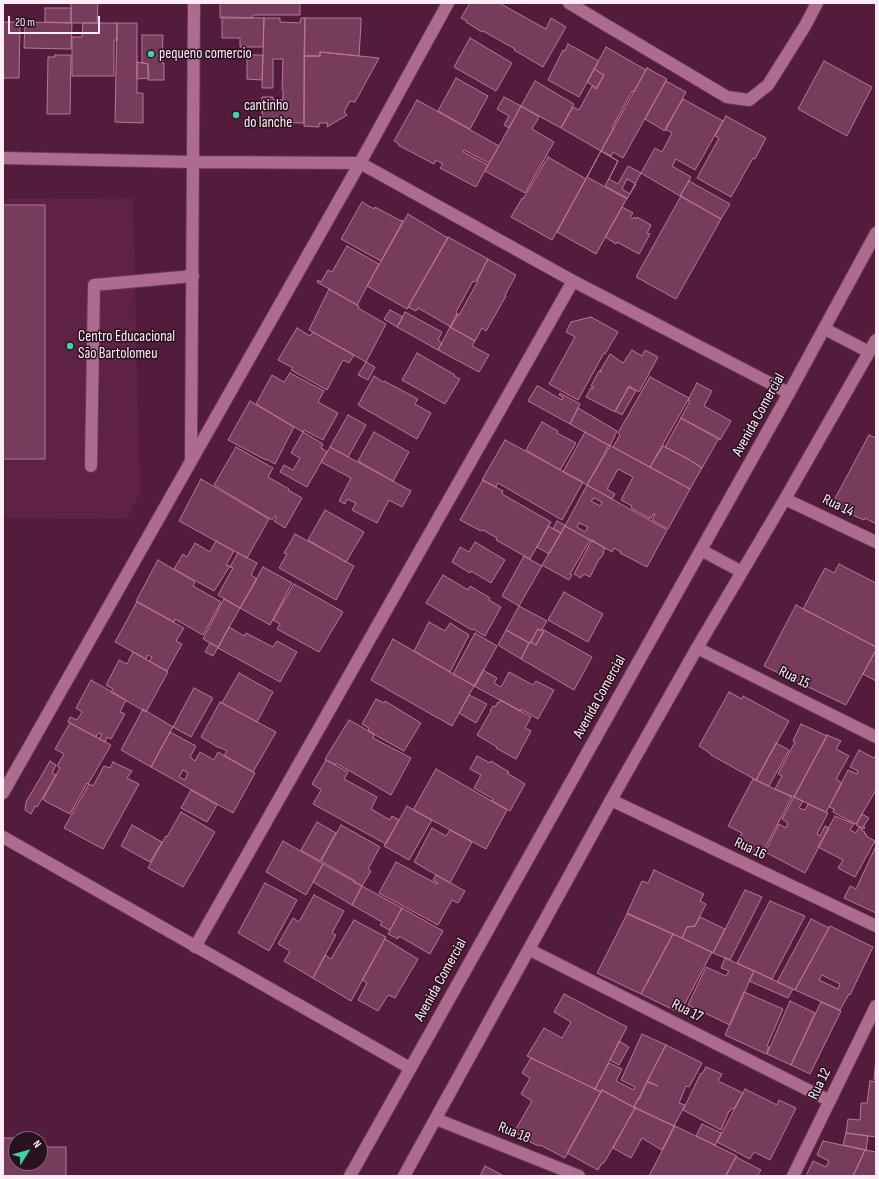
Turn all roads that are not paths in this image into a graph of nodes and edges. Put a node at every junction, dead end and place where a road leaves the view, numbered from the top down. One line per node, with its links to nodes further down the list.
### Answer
1 (194, 3): 6 (street)
2 (448, 3): 7 (street)
3 (569, 3): 4 (street)
4 (817, 3)
5 (3, 158): 6 (street)
6 (193, 162): 7 (street); 9 (street)
7 (360, 163): 10 (street); 15 (street)
8 (876, 233): 11 (street, Avenida Comercial)
9 (193, 276): 15 (street); 16 (street)
10 (573, 281): 14 (street); 27 (street)
11 (825, 329): 13 (street); 14 (street, Avenida Comercial)
12 (876, 340): 13 (street)
13 (869, 352): 17 (street)
14 (789, 393): 19 (street, Avenida Comercial)
15 (191, 459): 23 (street)
16 (90, 466)
17 (785, 499): 18 (street, Rua 14); 20 (street)
18 (876, 542)
19 (701, 550): 20 (street); 30 (street, Avenida Comercial)
20 (742, 572): 21 (street)
21 (697, 648): 22 (street, Rua 15); 24 (street)
22 (876, 737)
23 (3, 793)
24 (611, 800): 26 (street, Rua 16); 28 (street)
25 (3, 837): 27 (street)
26 (876, 926)
27 (195, 947): 30 (street)
28 (530, 950): 31 (street, Rua 17); 32 (street)
29 (876, 1006): 31 (street, Rua 12)
30 (410, 1068): 33 (street, Avenida Comercial)
31 (830, 1101): 36 (street, Rua 12)
32 (436, 1119): 34 (street); 35 (street, Rua 18)
33 (350, 1176)
34 (404, 1176)
35 (579, 1176)
36 (793, 1176)

